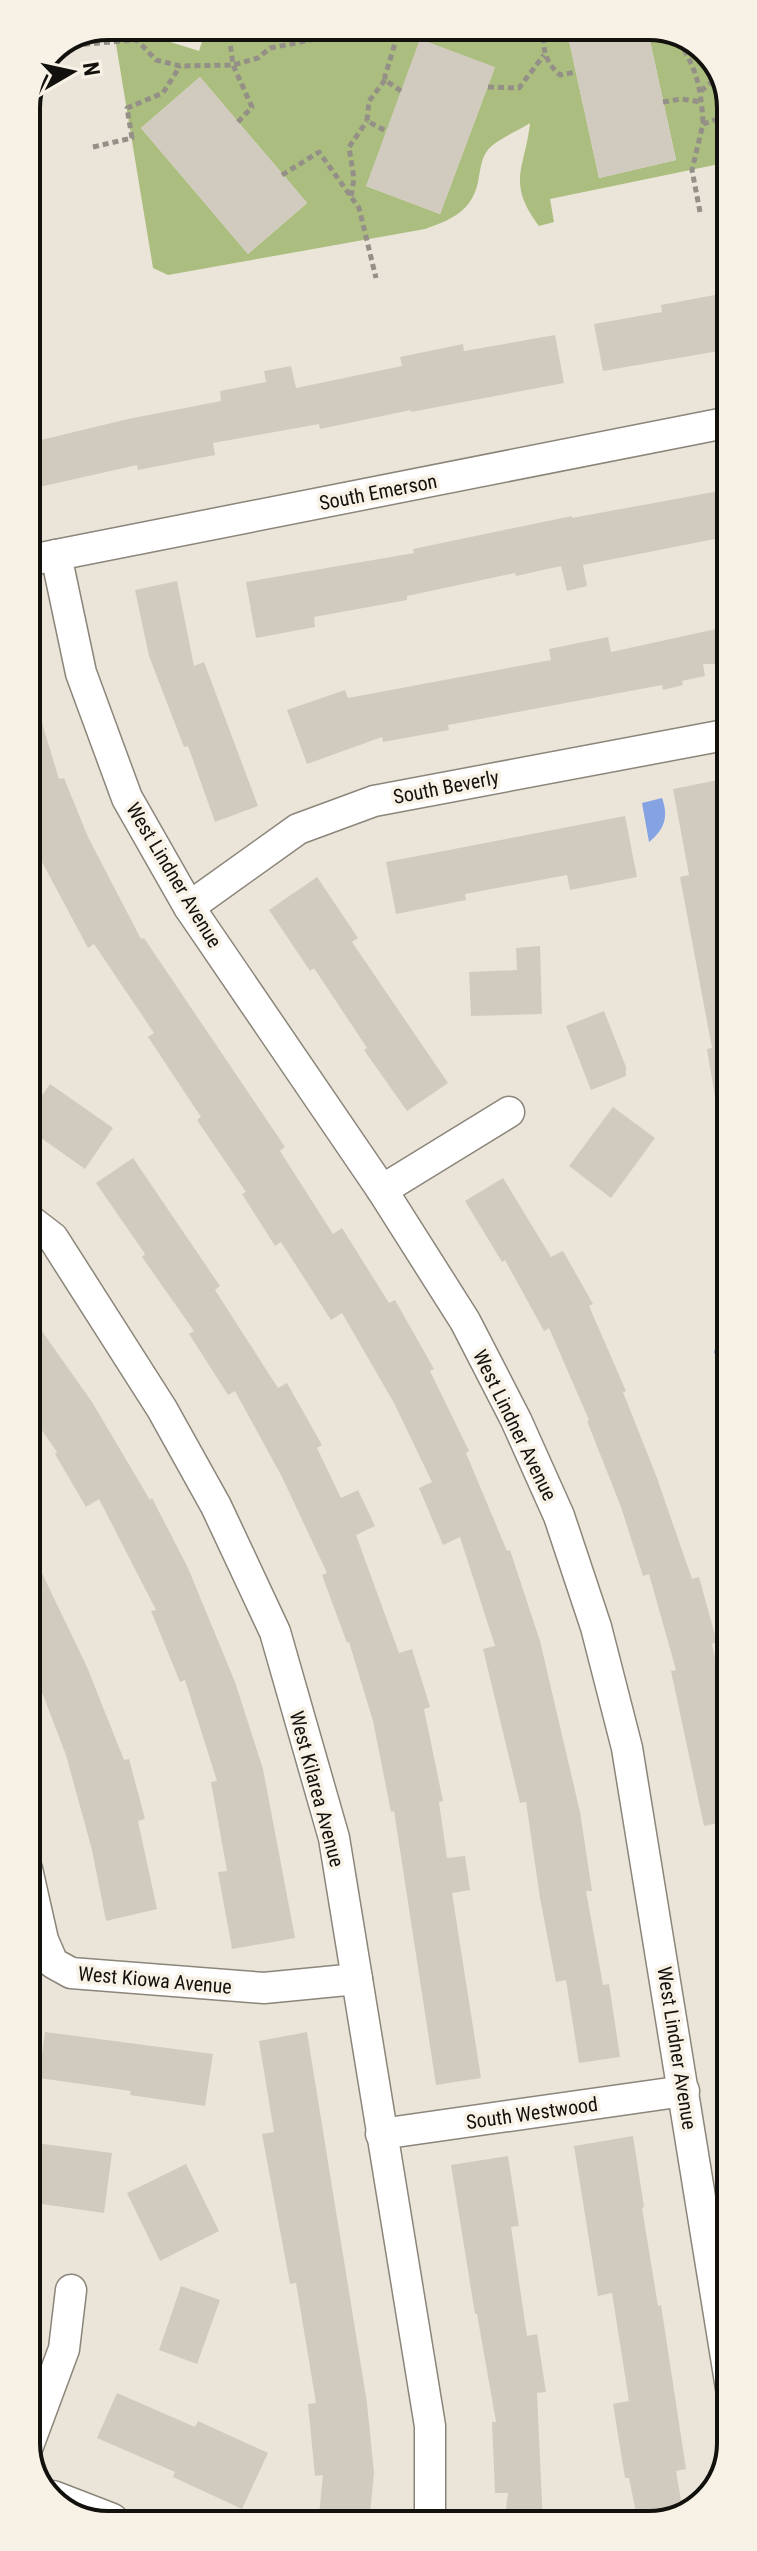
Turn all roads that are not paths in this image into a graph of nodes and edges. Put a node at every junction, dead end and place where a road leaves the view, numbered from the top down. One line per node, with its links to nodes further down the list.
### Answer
1 (717, 425): 2 (street, South Emerson)
2 (56, 555): 3 (street, South Emerson); 5 (street, West Lindner Avenue)
3 (40, 558)
4 (717, 736): 5 (street, South Beverly)
5 (189, 907): 7 (street, West Lindner Avenue)
6 (509, 1112): 7 (street)
7 (382, 1190): 11 (street, West Lindner Avenue)
8 (40, 1228): 10 (street, West Kilarea Avenue)
9 (40, 1927): 10 (street, West Kiowa Avenue)
10 (357, 1979): 12 (street, West Kilarea Avenue)
11 (684, 2091): 12 (street, South Westwood); 14 (street, West Lindner Avenue)
12 (381, 2134): 16 (street, West Kilarea Avenue)
13 (71, 2290): 15 (street)
14 (717, 2300)
15 (40, 2414)
16 (430, 2511)

